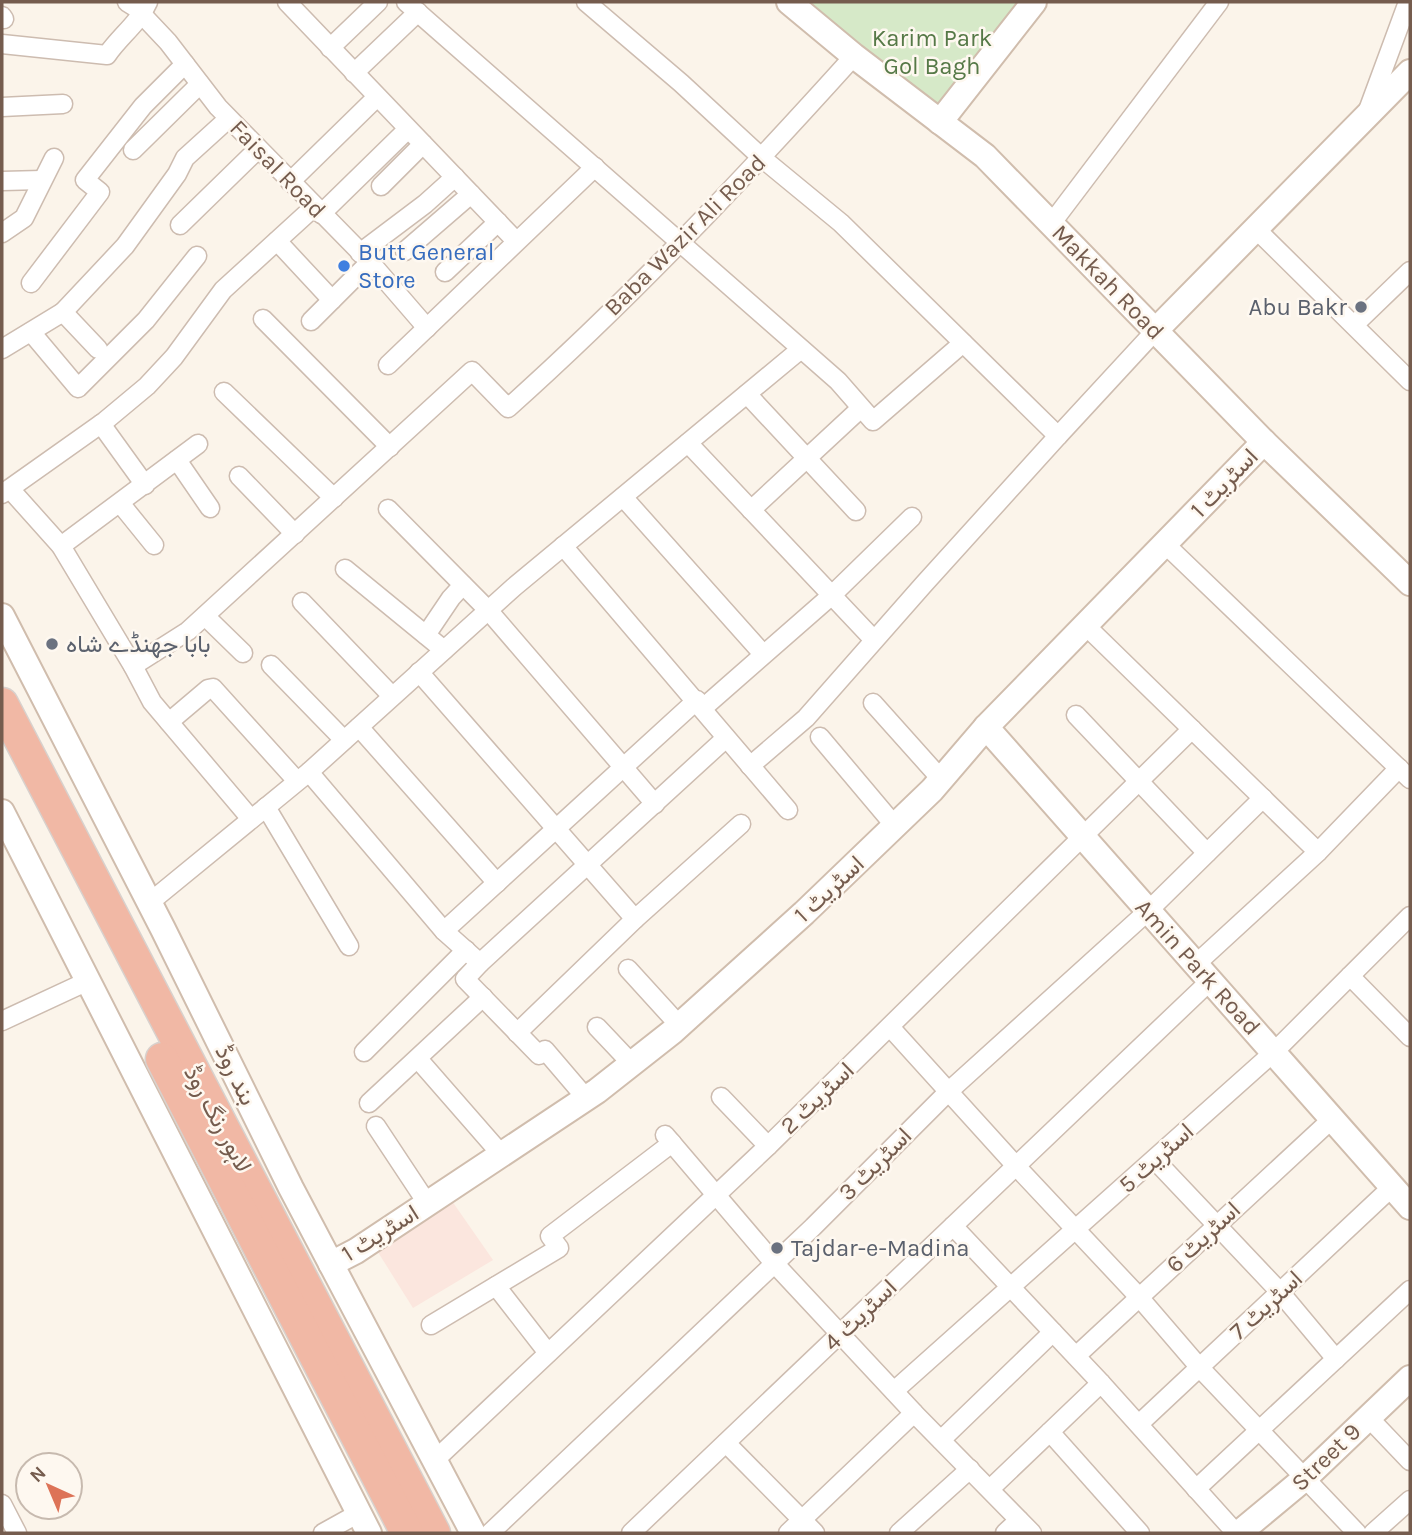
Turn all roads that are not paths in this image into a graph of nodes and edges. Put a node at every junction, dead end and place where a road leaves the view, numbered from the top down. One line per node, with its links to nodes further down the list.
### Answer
1 (378, 2): 11 (street)
2 (586, 2): 28 (street)
3 (789, 2): 12 (street, Makkah Road)
4 (1034, 2): 22 (street)
5 (1219, 2): 38 (street)
6 (1408, 2): 20 (street)
7 (289, 3): 11 (street)
8 (138, 6): 10 (street); 13 (street, Faisal Road)
9 (412, 7): 15 (street); 29 (street)
10 (2, 44)
11 (330, 48): 15 (street)
12 (854, 56): 22 (street, Makkah Road); 28 (street, Baba Wazir Ali Road)
13 (185, 64): 16 (street, Faisal Road); 50 (street)
14 (1410, 72): 20 (street)
15 (354, 73): 17 (street)
16 (200, 84): 21 (street, Faisal Road); 26 (street)
17 (377, 97): 23 (street); 33 (street)
18 (63, 104): 19 (street)
19 (2, 107)
20 (1365, 116): 40 (street)
21 (228, 119): 25 (street, Faisal Road); 52 (street)
22 (940, 122): 38 (street, Makkah Road)
23 (408, 129): 24 (street); 36 (street)
24 (423, 144): 30 (street); 34 (street)
25 (258, 149): 33 (street, Faisal Road); 39 (street)
26 (133, 150)
27 (54, 158): 31 (street)
28 (762, 158): 44 (street, Baba Wazir Ali Road); 59 (street)
29 (595, 167): 43 (street); 44 (street)
30 (455, 177): 35 (street); 47 (street)
31 (42, 180): 32 (street); 41 (street)
32 (2, 181)
33 (290, 182): 36 (street, Faisal Road)
34 (381, 186)
35 (471, 194): 37 (street); 45 (street)
36 (318, 210): 42 (street); 47 (street, Faisal Road)
37 (498, 222): 43 (street); 49 (street)
38 (1051, 224): 57 (street, Makkah Road)
39 (180, 225)
40 (1256, 229): 55 (street); 57 (street)
41 (2, 233)
42 (277, 241): 51 (street); 68 (street)
43 (516, 241): 56 (street)
44 (681, 242): 62 (street); 73 (street, Baba Wazir Ali Road)
45 (405, 251)
46 (197, 256): 58 (street)
47 (365, 258): 51 (street); 56 (street, Faisal Road)
48 (1410, 271): 55 (street)
49 (445, 272)
50 (31, 282)
51 (332, 300): 54 (street)
52 (63, 312): 58 (street); 61 (street)
53 (263, 319): 73 (street)
54 (310, 321)
55 (1354, 325): 64 (street)
56 (426, 328): 63 (street)
57 (1155, 331): 69 (street); 70 (street, Makkah Road)
58 (31, 332): 60 (street)
59 (963, 343): 67 (street); 69 (street)
60 (2, 349)
61 (98, 349)
62 (801, 349): 66 (street); 67 (street)
63 (388, 365)
64 (1410, 381)
65 (224, 392): 80 (street)
66 (747, 394): 71 (street); 74 (street)
67 (861, 408): 74 (street)
68 (101, 424): 77 (street); 78 (street)
69 (1058, 436): 102 (street)
70 (1264, 442): 88 (street, اسٹریٹ 1); 93 (street, Makkah Road)
71 (688, 443): 79 (street); 84 (street)
72 (198, 444): 75 (street)
73 (390, 447): 80 (street)
74 (807, 458): 84 (street); 85 (street)
75 (177, 460): 77 (street); 82 (street)
76 (239, 477): 87 (street)
77 (145, 485): 81 (street)
78 (6, 492): 89 (street)
79 (623, 497): 91 (street); 105 (street)
80 (334, 498): 87 (street)
81 (120, 503): 89 (street); 90 (street)
82 (210, 508)
83 (388, 509): 94 (street)
84 (751, 510): 95 (street)
85 (856, 511)
86 (912, 517): 95 (street)
87 (295, 534): 99 (street)
88 (1165, 544): 100 (street, اسٹریٹ 1); 124 (street)
89 (61, 545): 107 (street)
90 (154, 545)
91 (563, 546): 97 (street); 112 (street)
92 (345, 569): 101 (street)
93 (1410, 583)
94 (463, 585): 97 (street); 101 (street)
95 (832, 595): 102 (street); 105 (street)
96 (302, 602): 109 (street)
97 (488, 610): 103 (street); 123 (street)
98 (2, 616): 142 (street, بند روڈ)
99 (205, 616): 104 (street); 107 (street)
100 (1085, 625): 116 (street, اسٹریٹ 1); 117 (street)
101 (426, 635): 103 (street)
102 (874, 640): 122 (street)
103 (444, 650): 108 (street)
104 (243, 653)
105 (763, 654): 112 (street)
106 (271, 665): 120 (street)
107 (133, 666): 114 (street)
108 (419, 672): 109 (street); 136 (street)
109 (393, 696): 115 (street)
110 (873, 703): 126 (street)
111 (2, 704): 220 (highway, لاہور رنگ روڈ)
112 (700, 704): 119 (street); 123 (street)
113 (1076, 715): 127 (street)
114 (169, 722): 125 (street); 133 (street)
115 (359, 727): 120 (street); 141 (street)
116 (986, 727): 126 (street, اسٹریٹ 1); 137 (street, Amin Park Road)
117 (1192, 729): 127 (street, اسٹریٹ 2); 128 (street)
118 (820, 737): 135 (street)
119 (726, 738): 122 (street); 129 (street)
120 (344, 740): 125 (street)
121 (2, 751): 219 (highway, لاہور رنگ روڈ)
122 (750, 766): 131 (street)
123 (623, 767): 129 (street); 136 (street)
124 (1405, 773): 138 (street, اسٹریٹ 4)
125 (303, 776): 130 (street); 146 (street)
126 (941, 779): 135 (street, اسٹریٹ 1)
127 (1139, 781): 137 (street, اسٹریٹ 2); 139 (street)
128 (1263, 798): 138 (street); 139 (street, اسٹریٹ 3)
129 (655, 804): 140 (street)
130 (266, 807): 133 (street); 147 (street)
131 (788, 810)
132 (2, 814): 153 (street)
133 (251, 818): 142 (street)
134 (741, 824): 145 (street)
135 (895, 826): 156 (street, اسٹریٹ 1)
136 (556, 829): 140 (street); 141 (street)
137 (1083, 837): 143 (street, Amin Park Road); 158 (street, اسٹریٹ 2)
138 (1318, 852): 151 (street, اسٹریٹ 4)
139 (1207, 853): 143 (street, اسٹریٹ 3)
140 (587, 865): 145 (street); 149 (street)
141 (497, 883): 146 (street)
142 (149, 903): 183 (street, بند روڈ)
143 (1149, 911): 151 (street, Amin Park Road); 165 (street, اسٹریٹ 3)
144 (1410, 916): 152 (street, اسٹریٹ 5)
145 (635, 919): 159 (street)
146 (444, 931): 148 (street)
147 (349, 946)
148 (466, 950): 149 (street); 161 (street)
149 (480, 963): 154 (street)
150 (628, 969): 156 (street)
151 (1203, 973): 162 (street, Amin Park Road); 174 (street, اسٹریٹ 4)
152 (1350, 976): 160 (street); 162 (street, اسٹریٹ 5)
153 (88, 981): 155 (street); 215 (street)
154 (483, 997): 159 (street); 163 (street)
155 (2, 1021)
156 (679, 1026): 164 (street, اسٹریٹ 1)
157 (597, 1027): 164 (street)
158 (890, 1027): 165 (street); 171 (street, اسٹریٹ 2)
159 (517, 1033): 167 (street)
160 (1410, 1037)
161 (364, 1052)
162 (1273, 1052): 169 (street, Amin Park Road); 173 (street, اسٹریٹ 5)
163 (418, 1059): 168 (street); 172 (street)
164 (632, 1064): 167 (street, اسٹریٹ 1)
165 (949, 1091): 174 (street); 182 (street, اسٹریٹ 3)
166 (721, 1097): 171 (street)
167 (586, 1098): 172 (street, اسٹریٹ 1)
168 (369, 1103)
169 (1332, 1119): 175 (street, Amin Park Road); 179 (street, اسٹریٹ 6)
170 (376, 1126): 177 (street)
171 (768, 1146): 176 (street, اسٹریٹ 2)
172 (501, 1154): 177 (street, اسٹریٹ 1)
173 (1155, 1160): 179 (street); 181 (street, اسٹریٹ 5)
174 (1016, 1166): 180 (street, اسٹریٹ 4); 181 (street)
175 (1392, 1187): 178 (street, Amin Park Road); 187 (street, اسٹریٹ 7)
176 (715, 1196): 182 (street); 184 (street); 192 (street, اسٹریٹ 2)
177 (427, 1203): 183 (street, اسٹریٹ 1)
178 (1410, 1207)
179 (1216, 1224): 187 (street); 188 (street, اسٹریٹ 6)
180 (953, 1226): 185 (street); 191 (street, اسٹریٹ 4)
181 (1076, 1230): 185 (street, اسٹریٹ 5); 188 (street)
182 (775, 1263): 191 (street); 222 (street, اسٹریٹ 3)
183 (331, 1264): 206 (street, بند روڈ)
184 (496, 1286): 189 (street); 192 (street)
185 (1011, 1287): 190 (street); 198 (street, اسٹریٹ 5)
186 (1410, 1290): 194 (street)
187 (1280, 1292): 194 (street); 195 (street, اسٹریٹ 7)
188 (1139, 1297): 193 (street, اسٹریٹ 6); 195 (street)
189 (431, 1325)
190 (1053, 1332): 193 (street); 204 (street)
191 (840, 1334): 198 (street); 205 (street, اسٹریٹ 4)
192 (548, 1353): 206 (street, اسٹریٹ 2)
193 (1076, 1356): 197 (street)
194 (1336, 1359): 202 (street)
195 (1200, 1367): 201 (street, اسٹریٹ 7); 202 (street)
196 (1410, 1378): 200 (street, Street 9)
197 (1101, 1383): 201 (street); 203 (street)
198 (894, 1391): 199 (street)
199 (914, 1413): 204 (street); 216 (street)
200 (1368, 1417): 207 (street); 209 (street, Street 9)
201 (1139, 1424): 211 (street)
202 (1259, 1431): 209 (street); 211 (street)
203 (1050, 1432): 210 (street); 228 (street)
204 (941, 1440): 208 (street)
205 (726, 1443): 216 (street); 223 (street, اسٹریٹ 4)
206 (435, 1460): 221 (street, بند روڈ)
207 (1410, 1461)
208 (970, 1469): 210 (street); 225 (street)
209 (1304, 1479): 229 (street, Street 9); 230 (street)
210 (990, 1489): 214 (street)
211 (1196, 1489): 229 (street)
212 (1410, 1500): 231 (street)
213 (2, 1504): 217 (street)
214 (1019, 1520): 226 (street); 227 (street)
215 (364, 1523): 218 (street)
216 (808, 1527): 224 (street)
217 (17, 1533)
218 (323, 1533)
219 (407, 1533)
220 (434, 1533)
221 (473, 1533)
222 (490, 1533)
223 (631, 1533)
224 (788, 1533)
225 (899, 1533)
226 (1005, 1533)
227 (1032, 1533)
228 (1140, 1533)
229 (1238, 1533)
230 (1357, 1533)
231 (1373, 1533)

